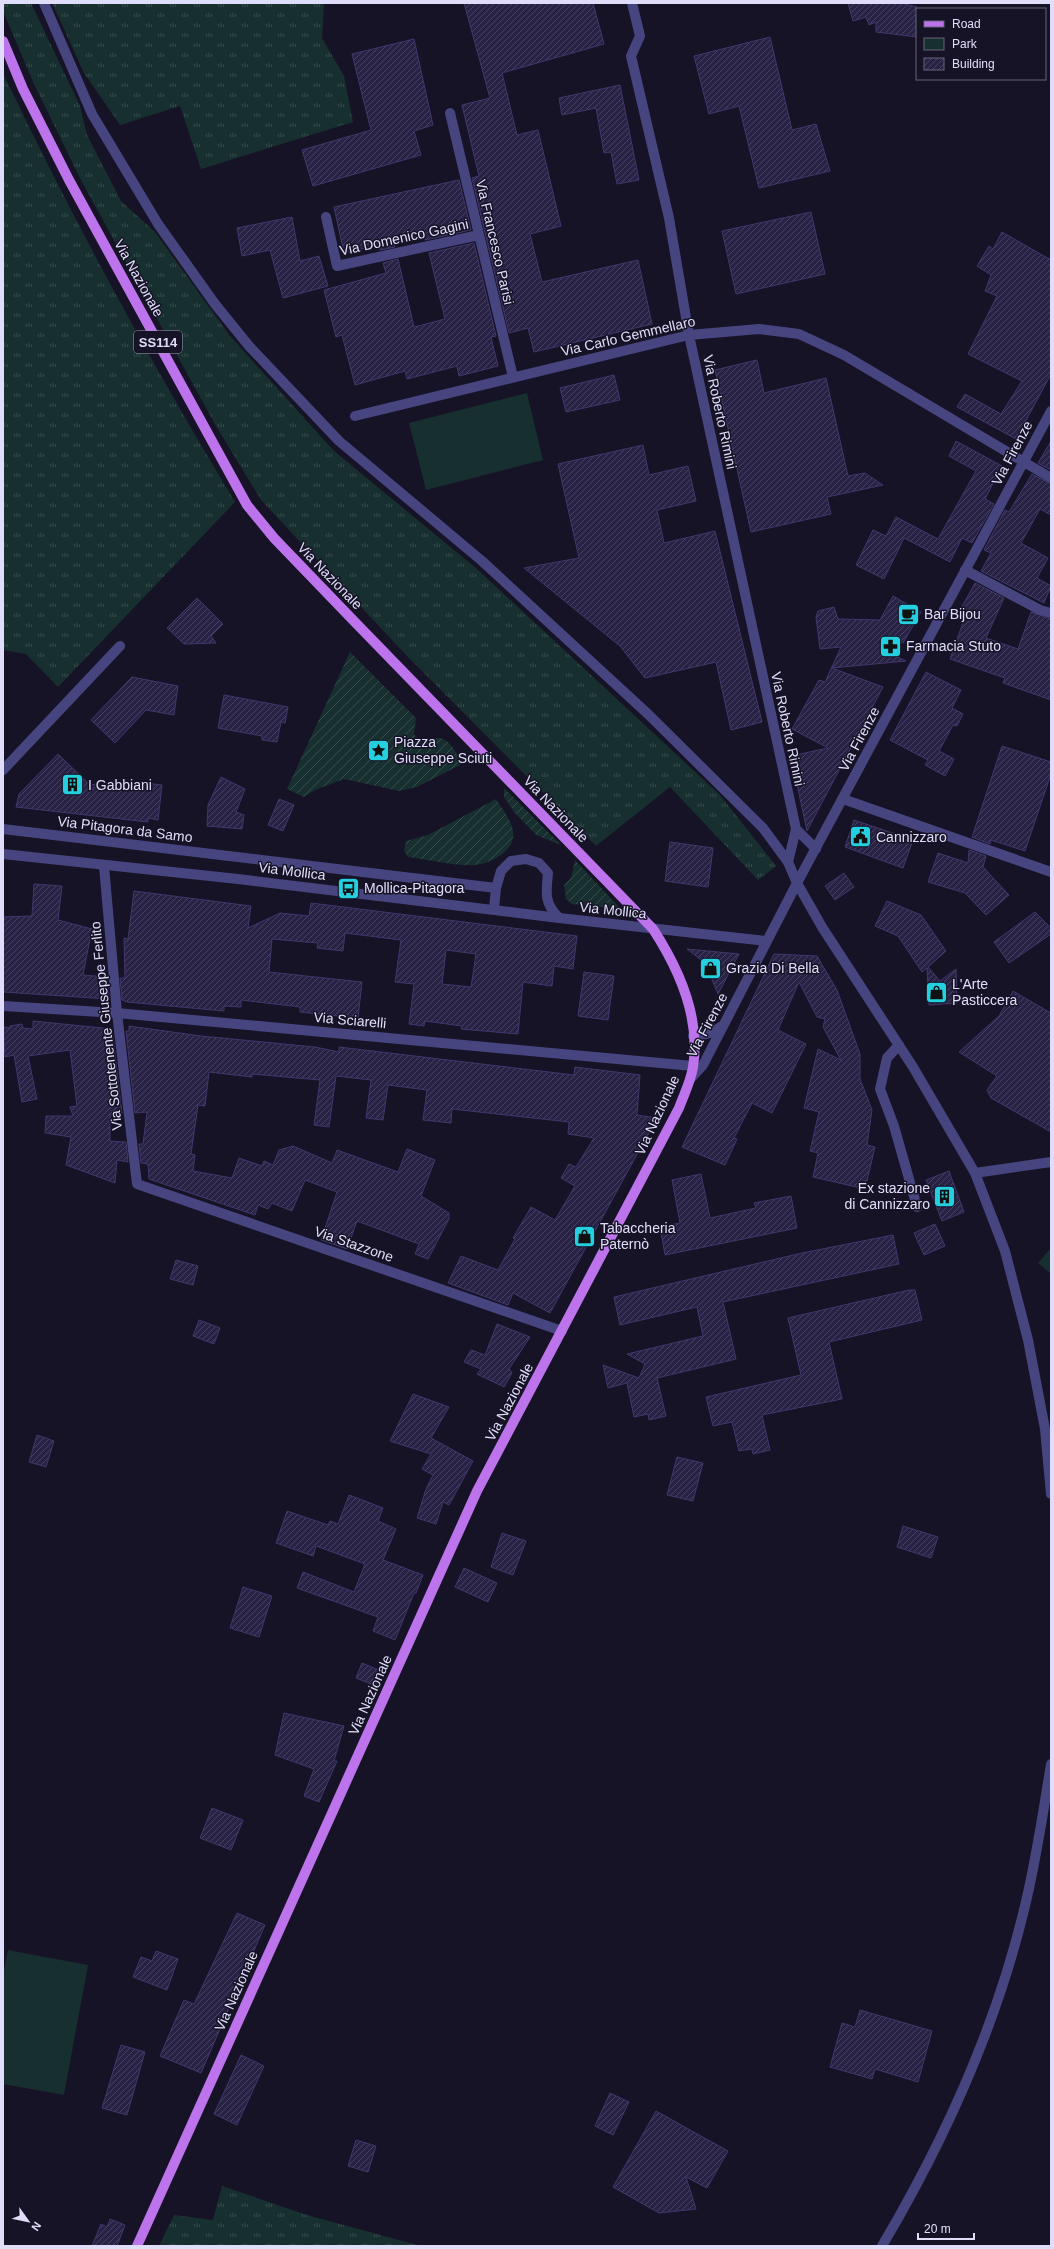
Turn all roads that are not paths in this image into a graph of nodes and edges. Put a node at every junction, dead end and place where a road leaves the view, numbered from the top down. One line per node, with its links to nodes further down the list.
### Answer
1 (44, 3): 22 (street)
2 (632, 3): 7 (street, Via Roberto Rimini)
3 (3, 41): 29 (main road, Via Nazionale / SS114)
4 (450, 113): 6 (street, Via Francesco Parisi)
5 (326, 217): 6 (street, Via Domenico Gagini)
6 (479, 234): 8 (street, Via Francesco Parisi)
7 (689, 335): 8 (street, Via Carlo Gemmellaro); 11 (street, Via Carlo Gemmellaro); 19 (street, Via Roberto Rimini)
8 (513, 378): 10 (street, Via Carlo Gemmellaro)
9 (1051, 411): 11 (street, Via Firenze)
10 (355, 416)
11 (1024, 462): 12 (street, Via Carlo Gemmellaro); 13 (street, Via Firenze)
12 (1051, 478)
13 (965, 570): 14 (street); 17 (street, Via Firenze)
14 (1051, 613)
15 (120, 646): 16 (street)
16 (3, 770)
17 (843, 799): 20 (street, Via Firenze); 24 (street)
18 (3, 829): 26 (street, Via Pitagora da Samo)
19 (796, 829): 20 (street); 22 (street)
20 (816, 849): 25 (street, Via Firenze)
21 (3, 854): 23 (street, Via Mollica)
22 (788, 862): 25 (street)
23 (104, 866): 27 (street, Via Mollica); 32 (street, Via Sottotenente Giuseppe Ferlito)
24 (1051, 872)
25 (797, 883): 30 (street, Via Firenze); 35 (street)
26 (496, 888): 27 (street); 28 (street)
27 (494, 909): 28 (street, Via Mollica)
28 (559, 918): 29 (street, Via Mollica)
29 (653, 929): 30 (street, Via Mollica); 34 (main road, Via Nazionale)
30 (767, 941): 33 (street, Via Firenze)
31 (3, 1006): 32 (street, Via Sciarelli)
32 (117, 1013): 36 (street, Via Sciarelli); 40 (street, Via Sottotenente Giuseppe Ferlito)
33 (722, 1026): 34 (street); 37 (street, Via Firenze)
34 (693, 1036): 36 (main road, Via Nazionale)
35 (900, 1045): 39 (street); 41 (street)
36 (693, 1066): 37 (main road, Via Nazionale)
37 (690, 1079): 42 (main road, Via Nazionale)
38 (1051, 1162): 39 (street)
39 (975, 1173): 43 (street)
40 (137, 1184): 42 (street, Via Stazzone)
41 (917, 1207)
42 (562, 1331): 45 (main road, Via Nazionale)
43 (1051, 1494)
44 (1051, 1764): 46 (street)
45 (137, 2246)
46 (882, 2246)

